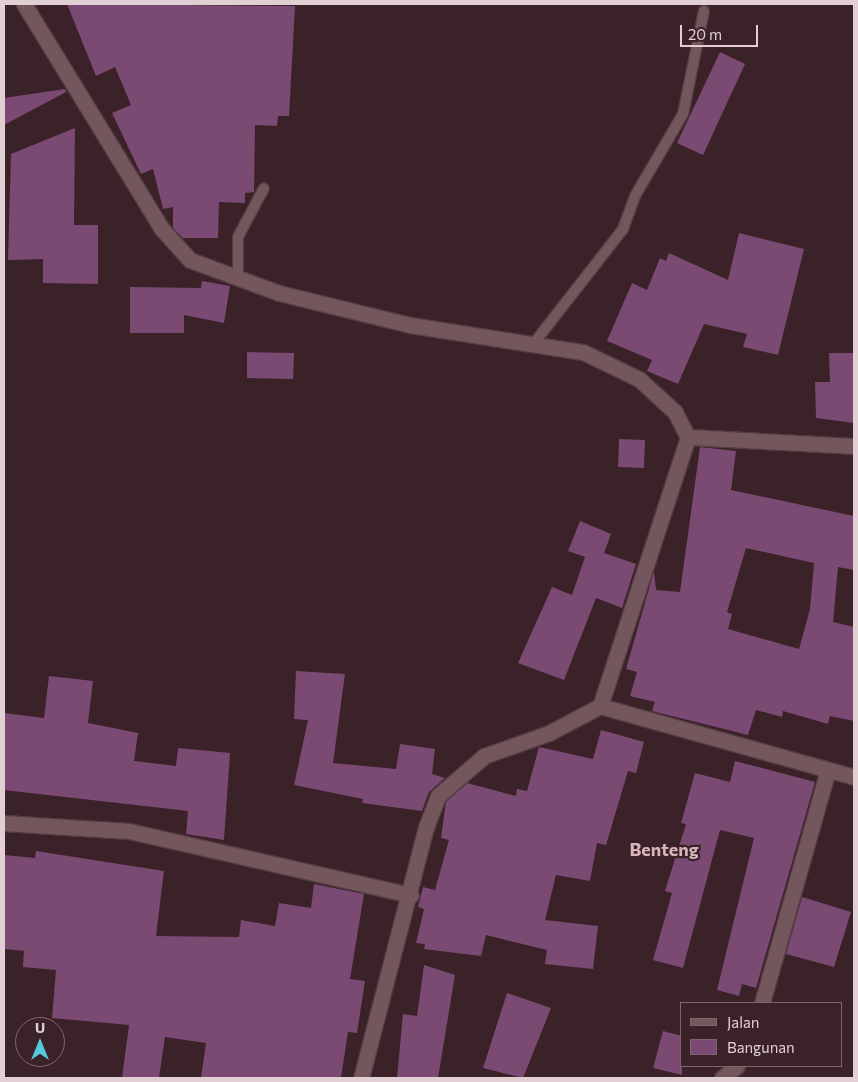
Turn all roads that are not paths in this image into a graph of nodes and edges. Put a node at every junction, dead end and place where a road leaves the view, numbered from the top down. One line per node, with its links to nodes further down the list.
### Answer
1 (24, 4): 4 (street)
2 (704, 11): 5 (lane)
3 (264, 188): 4 (lane)
4 (238, 280): 5 (street)
5 (534, 343): 6 (street)
6 (688, 437): 7 (street); 8 (street)
7 (854, 446)
8 (600, 706): 9 (street); 12 (street)
9 (828, 770): 10 (street); 13 (street)
10 (854, 777)
11 (4, 824): 12 (street)
12 (411, 895): 15 (street)
13 (762, 1002)
14 (735, 1067): 16 (street)
15 (361, 1078)
16 (722, 1078)

